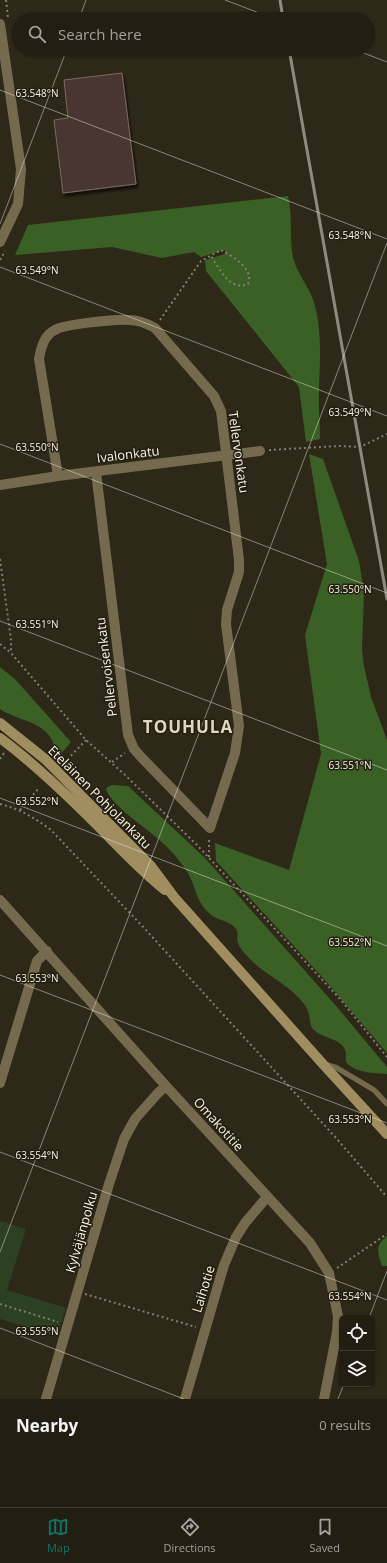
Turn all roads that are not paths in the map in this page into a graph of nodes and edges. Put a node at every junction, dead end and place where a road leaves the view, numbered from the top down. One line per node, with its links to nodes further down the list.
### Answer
1 (0, 24): 2 (street)
2 (0, 242)
3 (260, 451): 4 (street, Ivalonkatu)
4 (227, 454): 5 (street, Ivalonkatu); 6 (street, Tellervonkatu); 10 (street, Tellervonkatu)
5 (96, 472): 6 (street, Ivalonkatu); 10 (street, Pellervoisenkatu)
6 (58, 476): 7 (street, Ivalonkatu)
7 (0, 485)
8 (0, 723): 11 (main road, Eteläinen Pohjolankatu)
9 (0, 738): 11 (main road, Eteläinen Pohjolankatu)
10 (210, 828)
11 (174, 897): 14 (main road, Eteläinen Pohjolankatu)
12 (0, 900): 13 (street, Omakotitie)
13 (47, 951): 15 (street); 16 (street, Omakotitie)
14 (322, 1063): 17 (lane, Eteläinen Pohjolankatu); 18 (main road, Eteläinen Pohjolankatu)
15 (0, 1083)
16 (166, 1086): 19 (street, Omakotitie); 20 (street, Kylväjänpolku)
17 (387, 1104)
18 (387, 1134)
19 (267, 1197): 21 (street, Laihotie); 22 (street, Omakotitie)
20 (46, 1399)
21 (185, 1399)
22 (324, 1399)

